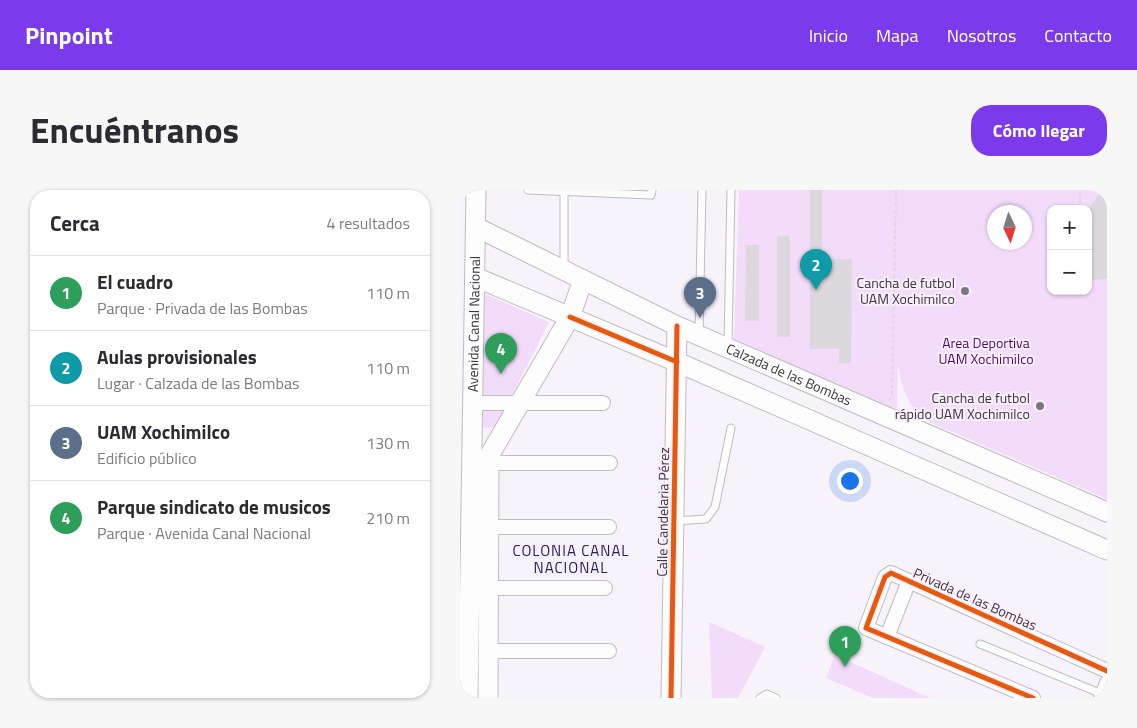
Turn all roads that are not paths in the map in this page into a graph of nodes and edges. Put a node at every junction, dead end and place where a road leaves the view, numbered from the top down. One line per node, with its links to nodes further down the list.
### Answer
1 (476, 190): 7 (main road, Avenida Canal Nacional)
2 (528, 190): 6 (lane)
3 (652, 190): 6 (lane)
4 (702, 190): 13 (lane)
5 (731, 190): 14 (lane)
6 (564, 193): 8 (lane)
7 (476, 227): 8 (main road, Calzada de las Bombas); 9 (main road, Avenida Canal Nacional)
8 (564, 271): 10 (main road, Calzada de las Bombas)
9 (475, 277): 11 (main road); 16 (main road, Avenida Canal Nacional)
10 (583, 280): 11 (main road); 12 (main road, Calzada de las Bombas)
11 (570, 317): 15 (main road); 17 (main road)
12 (677, 326): 13 (main road, Calzada de las Bombas); 15 (main road, Calle Candelaria Pérez)
13 (700, 336): 14 (main road, Calzada de las Bombas)
14 (728, 348): 22 (main road, Calzada de las Bombas)
15 (677, 362): 23 (main road, Calle Candelaria Pérez); 26 (main road)
16 (472, 402): 17 (street); 36 (main road, Avenida Canal Nacional)
17 (520, 403): 18 (street); 20 (main road)
18 (603, 403)
19 (731, 428): 23 (lane)
20 (489, 463): 21 (street); 24 (main road)
21 (610, 463)
22 (1107, 512)
23 (674, 521): 38 (main road, Calle Candelaria Pérez)
24 (488, 527): 25 (street); 28 (main road)
25 (609, 527)
26 (1107, 550)
27 (909, 581): 30 (street); 30 (street, Privada de las Bombas); 34 (street, Privada de las Bombas)
28 (488, 588): 29 (street); 32 (main road)
29 (605, 588)
30 (887, 637): 41 (street, Privada de las Bombas)
31 (980, 644): 35 (lane)
32 (488, 651): 33 (street); 37 (main road)
33 (609, 652)
34 (1107, 671)
35 (1103, 692)
36 (468, 698)
37 (488, 698)
38 (671, 698)
39 (760, 698): 40 (lane)
40 (776, 698)
41 (1033, 698)

